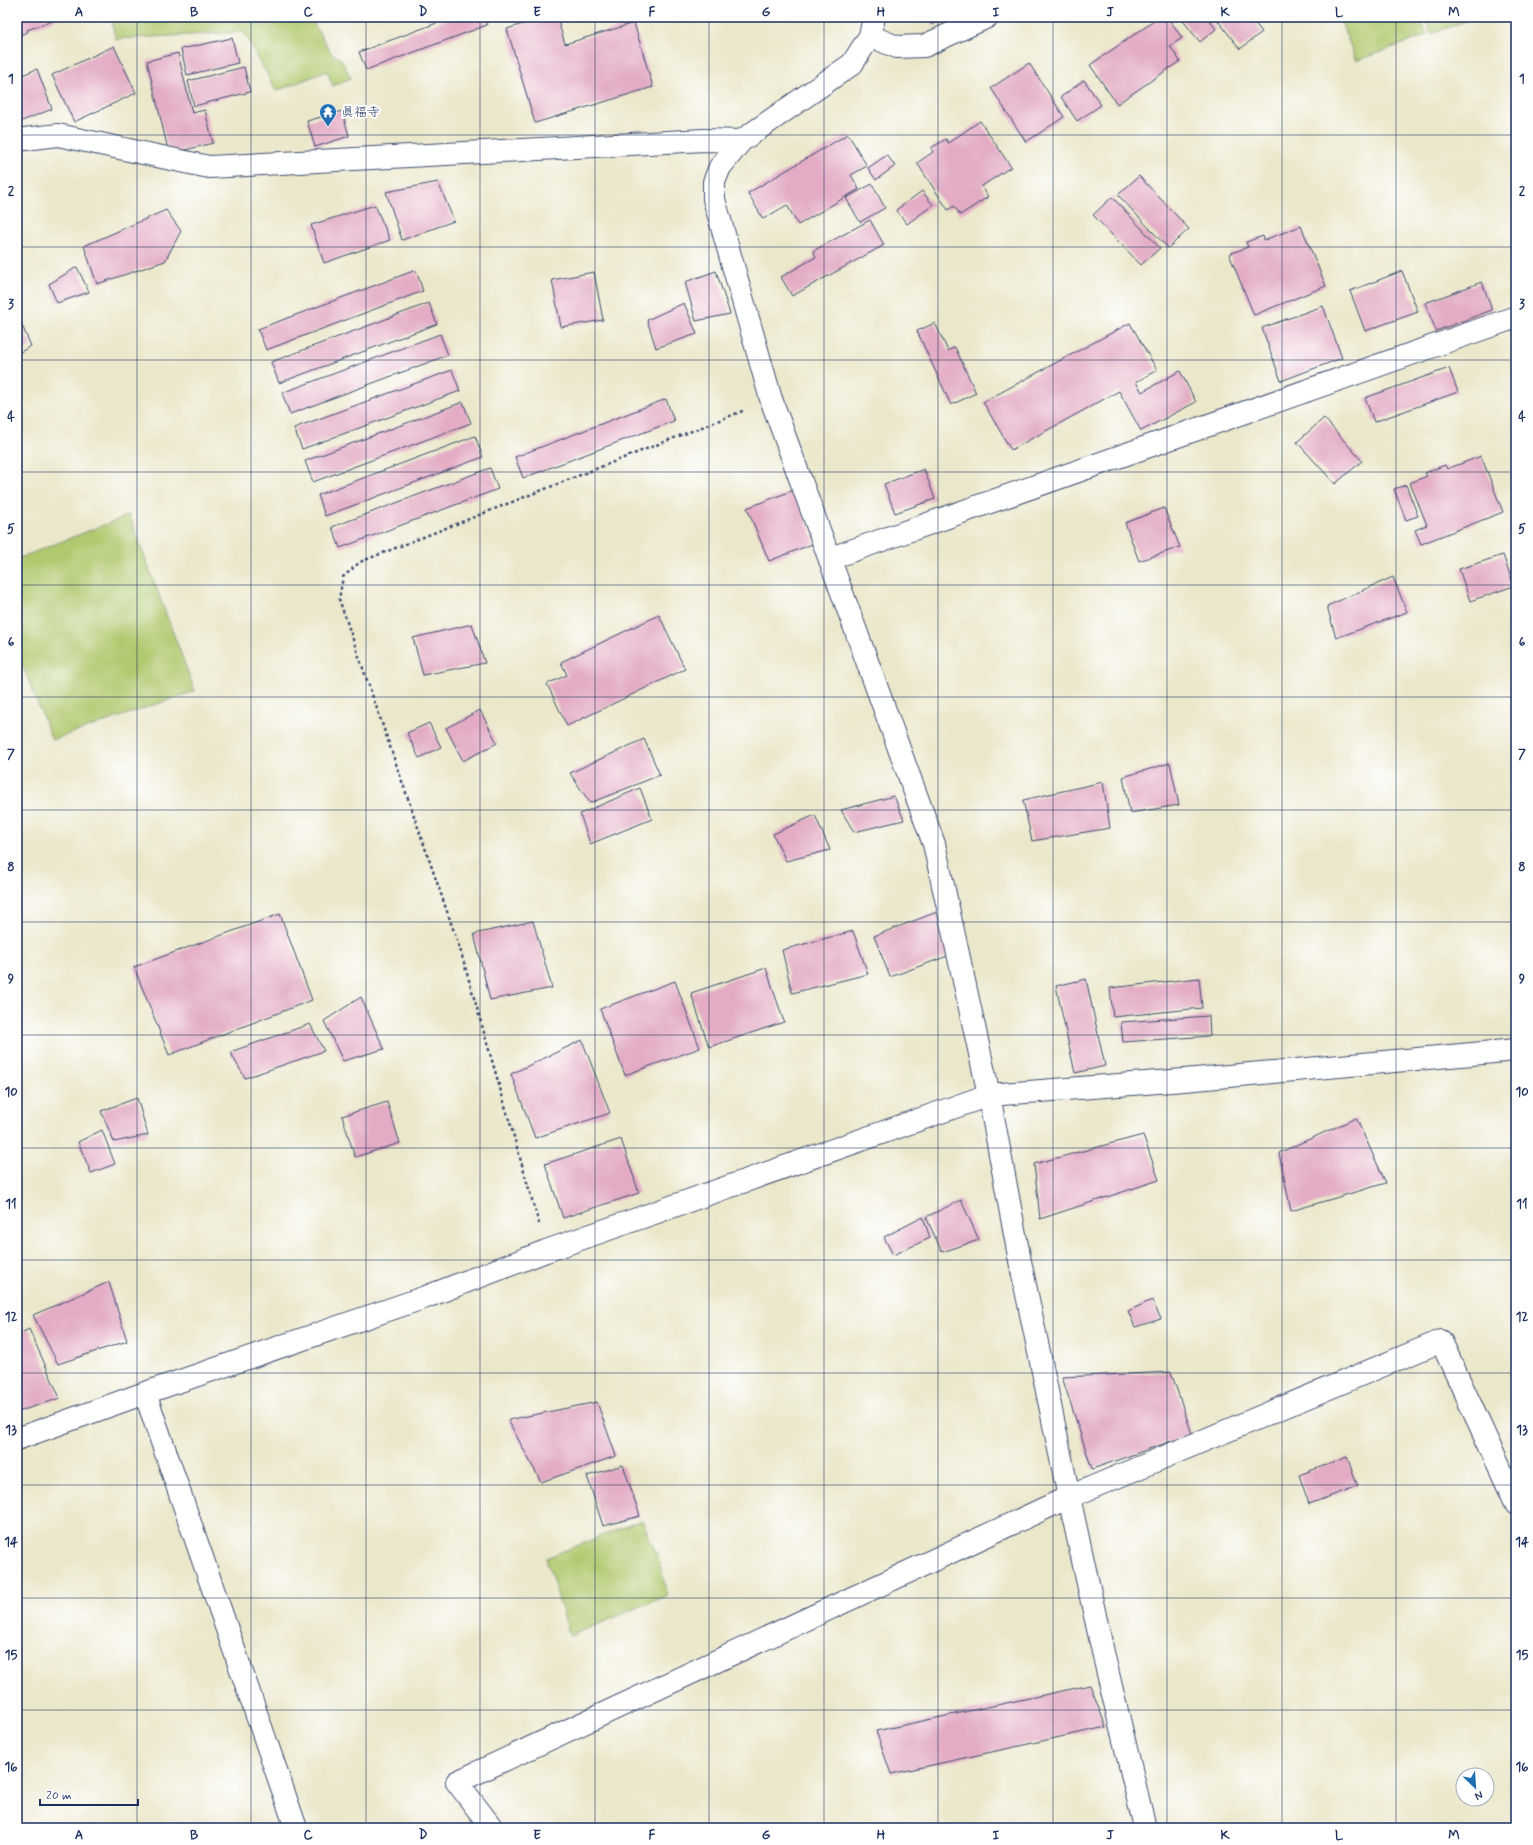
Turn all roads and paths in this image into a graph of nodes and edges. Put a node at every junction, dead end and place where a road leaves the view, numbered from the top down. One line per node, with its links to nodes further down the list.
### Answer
1 (986, 17): 2 (street)
2 (872, 27): 4 (street)
3 (17, 140): 4 (street)
4 (741, 141): 6 (street)
5 (1516, 316): 7 (street)
6 (771, 400): 7 (street); 10 (path)
7 (831, 558): 9 (street)
8 (1516, 1050): 9 (street)
9 (989, 1095): 10 (street); 13 (street)
10 (546, 1251): 11 (street)
11 (145, 1393): 12 (street); 15 (street)
12 (17, 1439)
13 (1069, 1497): 14 (street); 16 (street); 17 (street)
14 (1516, 1503)
15 (296, 1828)
16 (492, 1828)
17 (1145, 1828)

